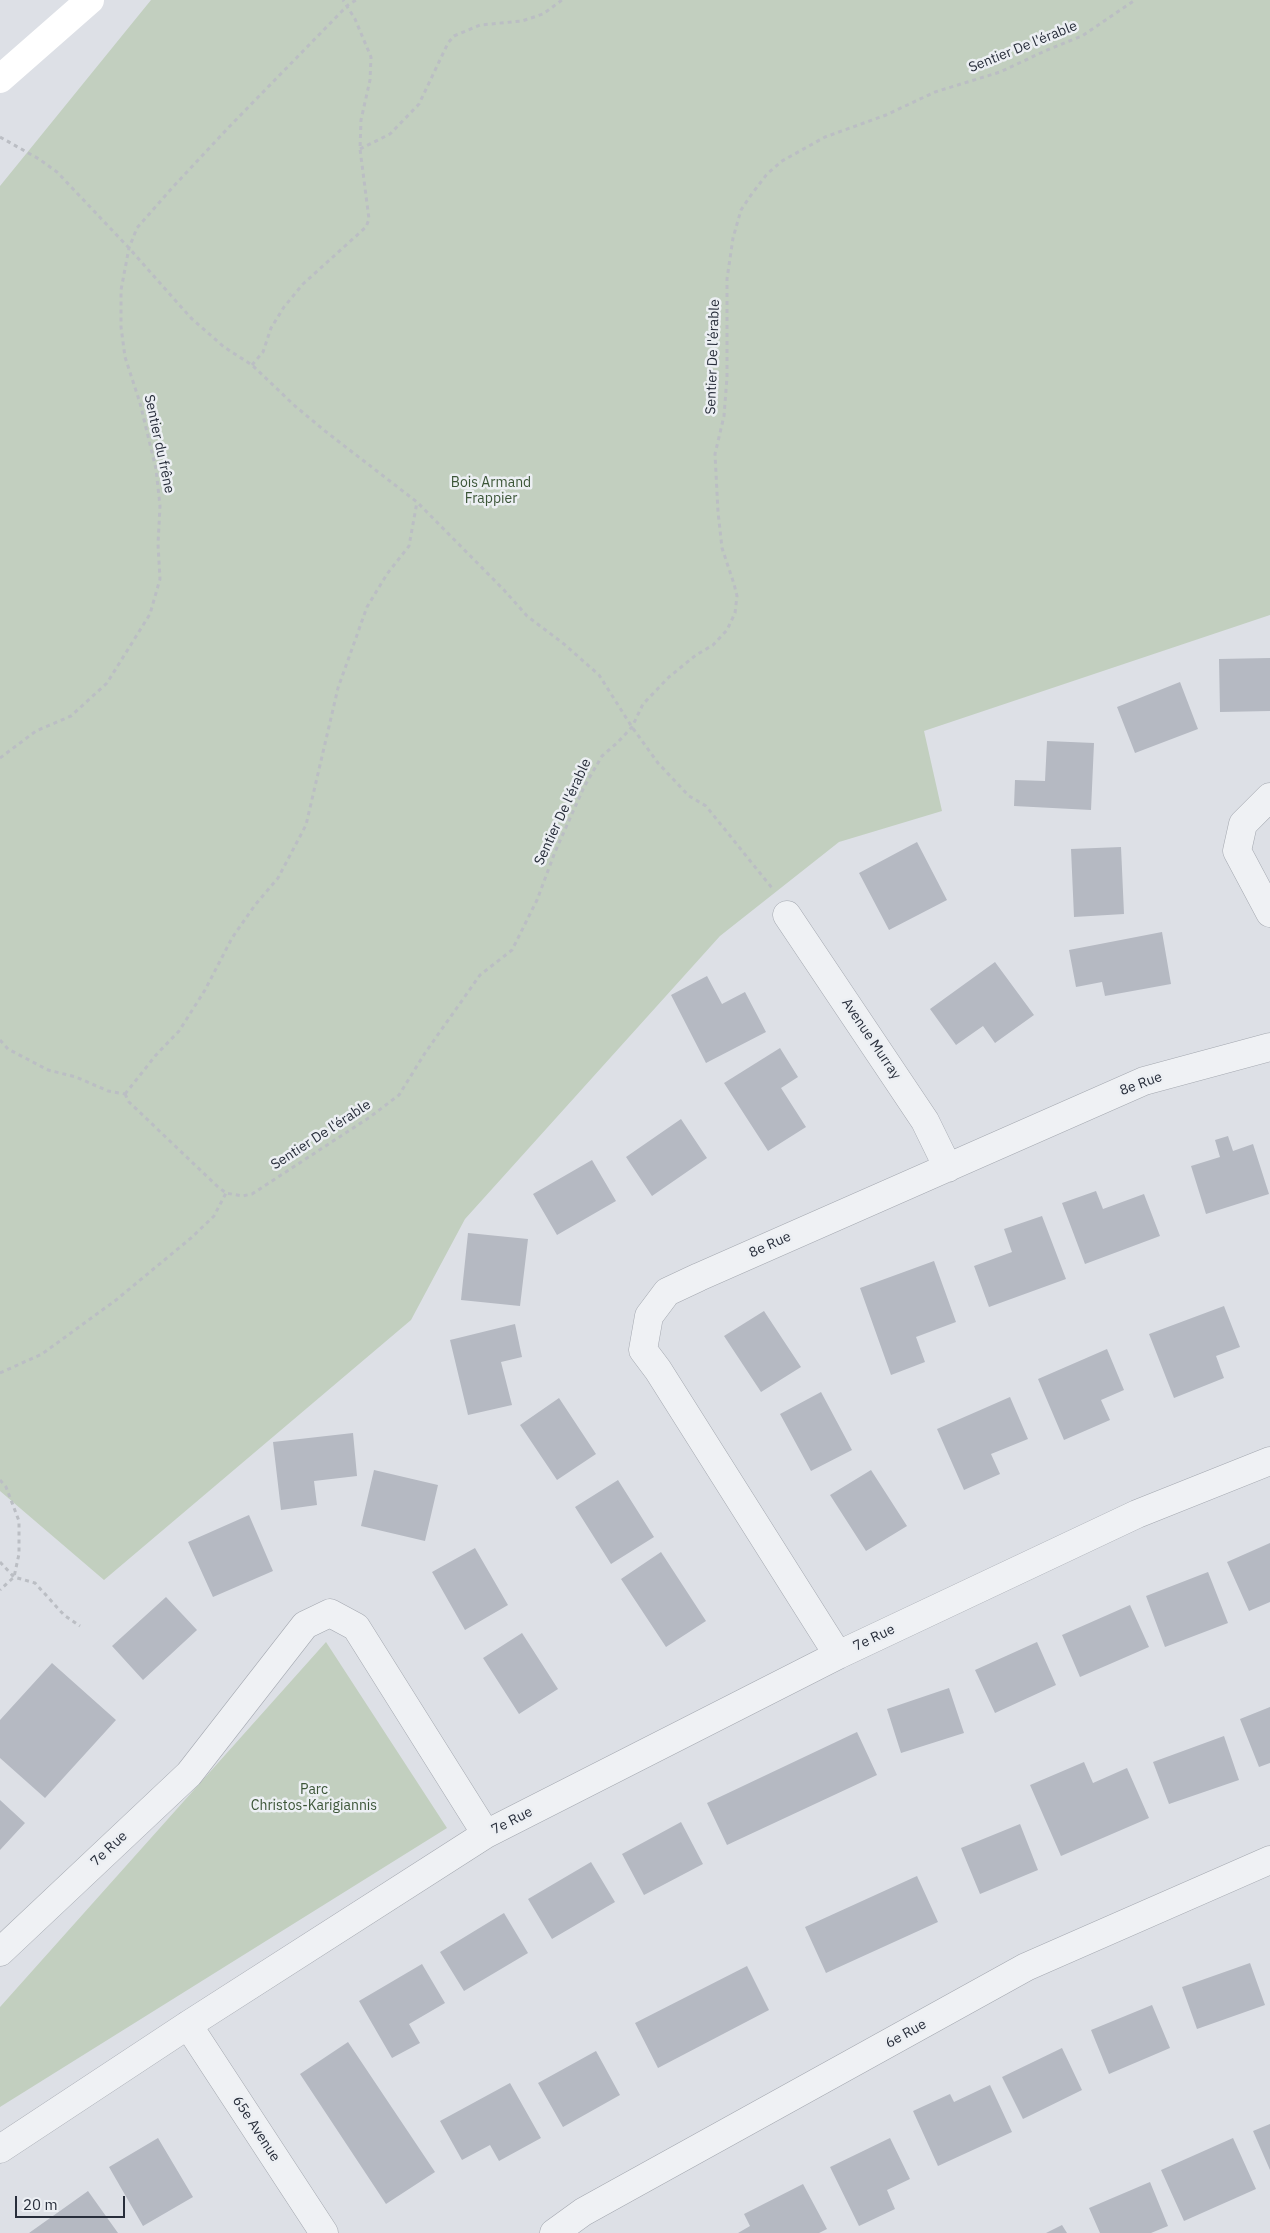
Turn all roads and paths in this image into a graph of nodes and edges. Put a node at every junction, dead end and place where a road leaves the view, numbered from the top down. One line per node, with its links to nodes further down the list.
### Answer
1 (90, 0): 7 (street)
2 (343, 0): 6 (path)
3 (356, 0): 6 (path, Sentier du frêne)
4 (562, 0): 9 (path)
5 (1135, 0): 13 (path, Sentier De l'érable)
6 (348, 5): 9 (path); 10 (path, Sentier du frêne)
7 (0, 79)
8 (0, 138): 10 (path)
9 (360, 150): 11 (path)
10 (129, 248): 11 (path); 14 (path, Sentier du frêne)
11 (252, 365): 12 (path)
12 (417, 502): 13 (path); 20 (path)
13 (632, 727): 16 (path); 22 (path, Sentier De l'érable)
14 (0, 758)
15 (1270, 797): 17 (street)
16 (782, 904): 21 (street, Avenue Murray)
17 (1270, 913)
18 (0, 1040): 20 (path)
19 (1270, 1047): 21 (street, 8e Rue)
20 (124, 1094): 22 (path)
21 (948, 1168): 30 (street, 8e Rue)
22 (226, 1192): 23 (path)
23 (0, 1372)
24 (1270, 1462): 30 (street, 7e Rue)
25 (0, 1480): 27 (path)
26 (0, 1562): 27 (path)
27 (14, 1577): 28 (path); 29 (path)
28 (0, 1590)
29 (80, 1626)
30 (838, 1655): 31 (street, 7e Rue)
31 (486, 1834): 33 (street, 7e Rue); 34 (street, 7e Rue)
32 (1270, 1860): 37 (street, 6e Rue)
33 (0, 1952)
34 (188, 2025): 35 (street, 7e Rue); 36 (street, 65e Avenue)
35 (0, 2149)
36 (324, 2233)
37 (554, 2233)

